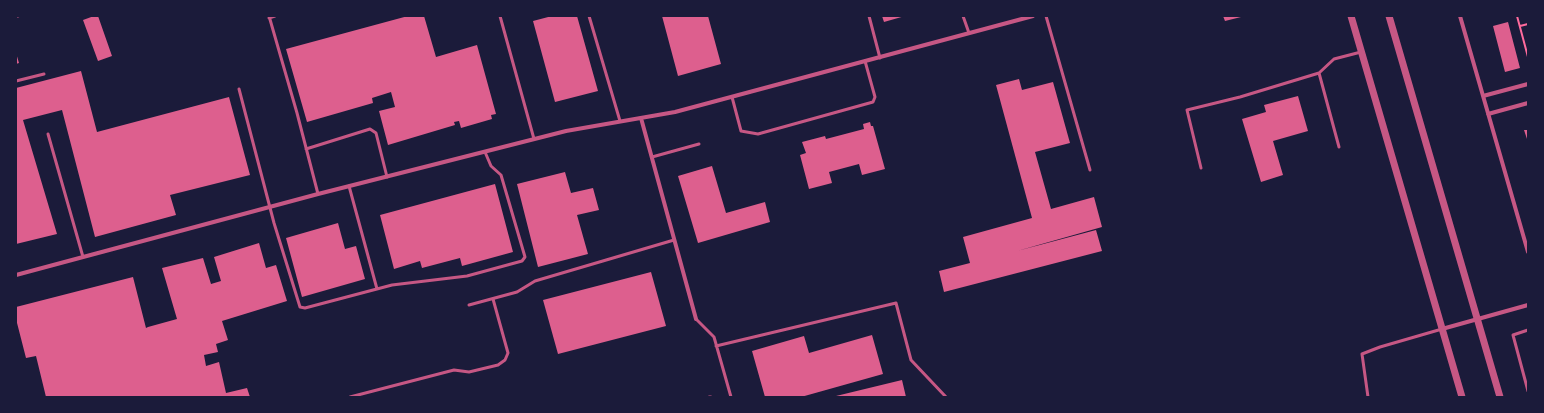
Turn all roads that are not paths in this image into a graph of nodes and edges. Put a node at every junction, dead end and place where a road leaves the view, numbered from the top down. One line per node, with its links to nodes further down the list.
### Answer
1 (275, 16): 12 (lane)
2 (500, 16): 30 (lane)
3 (589, 16): 28 (lane)
4 (869, 16): 16 (lane)
5 (964, 16): 14 (lane)
6 (1013, 16): 13 (lane)
7 (1033, 16): 13 (street)
8 (1046, 16): 37 (lane)
9 (1351, 16): 15 (street)
10 (1389, 16): 50 (street)
11 (1460, 16): 23 (street)
12 (269, 17): 33 (lane)
13 (1014, 21): 14 (street)
14 (969, 33): 16 (street)
15 (1362, 52): 18 (lane); 52 (street)
16 (880, 58): 17 (street)
17 (865, 62): 24 (street); 24 (lane)
18 (1319, 73): 32 (lane); 36 (lane)
19 (44, 74): 20 (lane)
20 (16, 81)
21 (1528, 84): 23 (street)
22 (239, 89): 41 (lane)
23 (1483, 96): 26 (street)
24 (732, 97): 27 (street)
25 (1528, 103): 26 (street)
26 (1488, 114): 43 (street)
27 (641, 118): 28 (street); 35 (street)
28 (620, 121): 30 (street)
29 (48, 134): 44 (lane)
30 (534, 139): 34 (street)
31 (700, 144): 35 (lane)
32 (1339, 147)
33 (306, 149): 38 (lane); 40 (lane)
34 (485, 152): 38 (street); 46 (lane)
35 (652, 157): 42 (street)
36 (1201, 168)
37 (1090, 170)
38 (387, 177): 39 (street)
39 (349, 186): 40 (street); 46 (lane)
40 (318, 194): 41 (street)
41 (270, 207): 44 (street); 46 (lane)
42 (674, 240): 47 (lane); 51 (street)
43 (1528, 252)
44 (83, 257): 45 (street)
45 (16, 275)
46 (377, 289)
47 (493, 298): 48 (lane); 56 (lane)
48 (469, 305)
49 (1528, 305): 50 (street)
50 (1477, 318): 52 (street); 61 (street)
51 (696, 319): 54 (lane)
52 (1442, 329): 59 (lane); 60 (street)
53 (1528, 330): 55 (lane)
54 (716, 346): 57 (lane); 58 (lane)
55 (1528, 391)
56 (350, 397)
57 (731, 397)
58 (946, 397)
59 (1368, 397)
60 (1462, 397)
61 (1500, 397)

